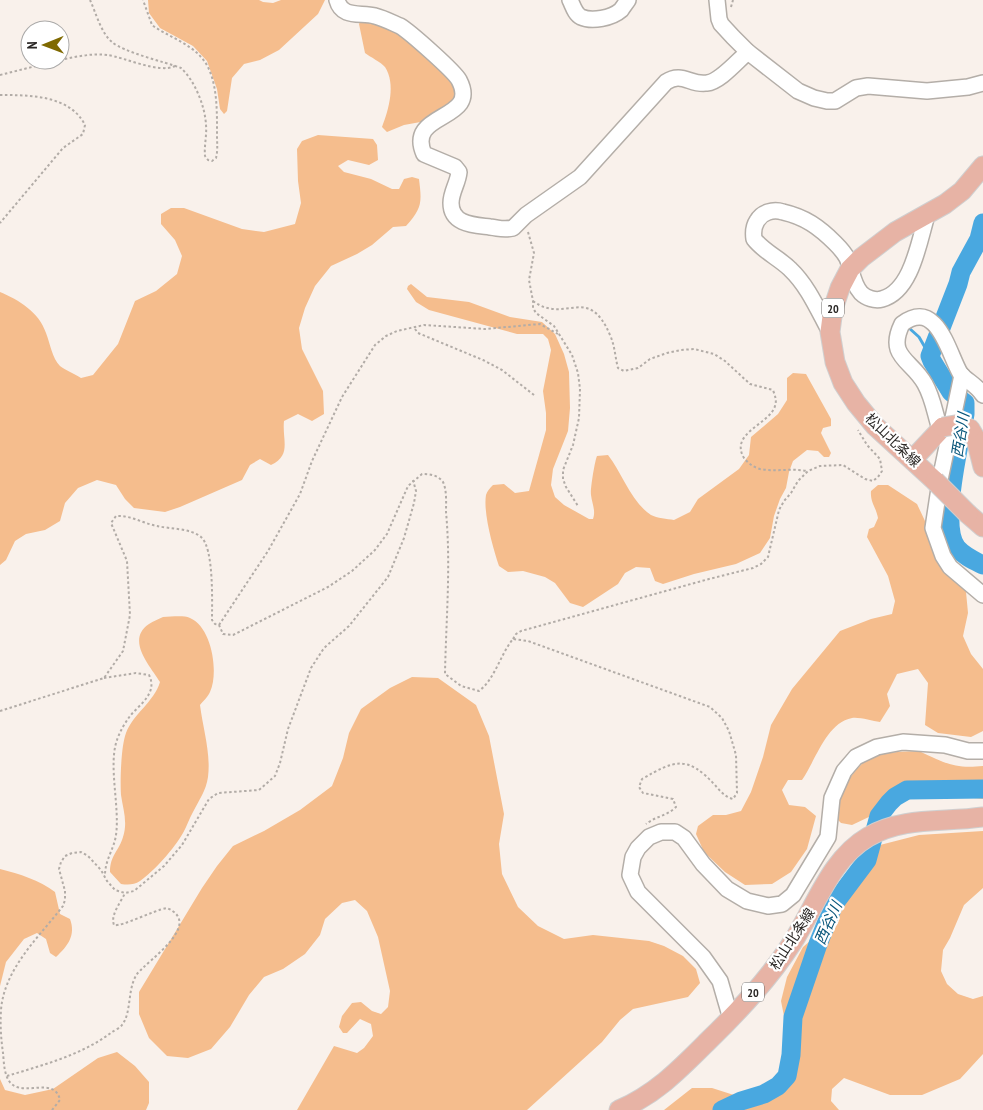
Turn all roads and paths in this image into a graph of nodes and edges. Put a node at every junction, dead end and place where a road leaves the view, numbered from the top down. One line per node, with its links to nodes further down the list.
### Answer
1 (90, 0): 9 (path)
2 (143, 0): 9 (path)
3 (337, 0): 17 (street)
4 (570, 0): 5 (street)
5 (628, 0)
6 (717, 0): 7 (street)
7 (748, 52): 12 (street); 17 (street)
8 (70, 58): 9 (path)
9 (175, 66)
10 (20, 70): 11 (path)
11 (0, 75)
12 (983, 82)
13 (0, 95): 16 (path)
14 (983, 166): 15 (main road, 松山北条線 / 20)
15 (927, 215): 18 (main road, 松山北条線 / 20); 18 (street)
16 (0, 223)
17 (519, 224): 19 (path)
18 (850, 269): 21 (main road, 松山北条線 / 20); 21 (street)
19 (533, 301): 22 (path); 31 (path)
20 (415, 328): 22 (path); 24 (path); 36 (path)
21 (830, 332): 29 (main road, 松山北条線 / 20)
22 (558, 334): 33 (path)
23 (960, 382): 25 (street); 27 (street); 35 (street)
24 (534, 395)
25 (983, 395)
26 (857, 428): 31 (path)
27 (941, 428): 28 (main road, bridge); 29 (main road)
28 (976, 434): 30 (main road)
29 (913, 459): 34 (main road, 松山北条線 / 20, bridge)
30 (983, 467)
31 (808, 471): 37 (path)
32 (413, 480): 36 (path); 37 (path); 44 (path)
33 (578, 506)
34 (983, 527)
35 (983, 595)
36 (219, 625): 38 (path)
37 (513, 639): 42 (path)
38 (104, 678): 39 (path); 43 (path)
39 (0, 711)
40 (983, 751): 45 (street)
41 (983, 817): 45 (main road, 松山北条線 / 20)
42 (643, 826)
43 (104, 877): 44 (path); 46 (path)
44 (124, 893): 46 (path)
45 (731, 1019): 48 (main road, 松山北条線 / 20)
46 (7, 1076): 47 (path)
47 (52, 1110)
48 (619, 1110)

